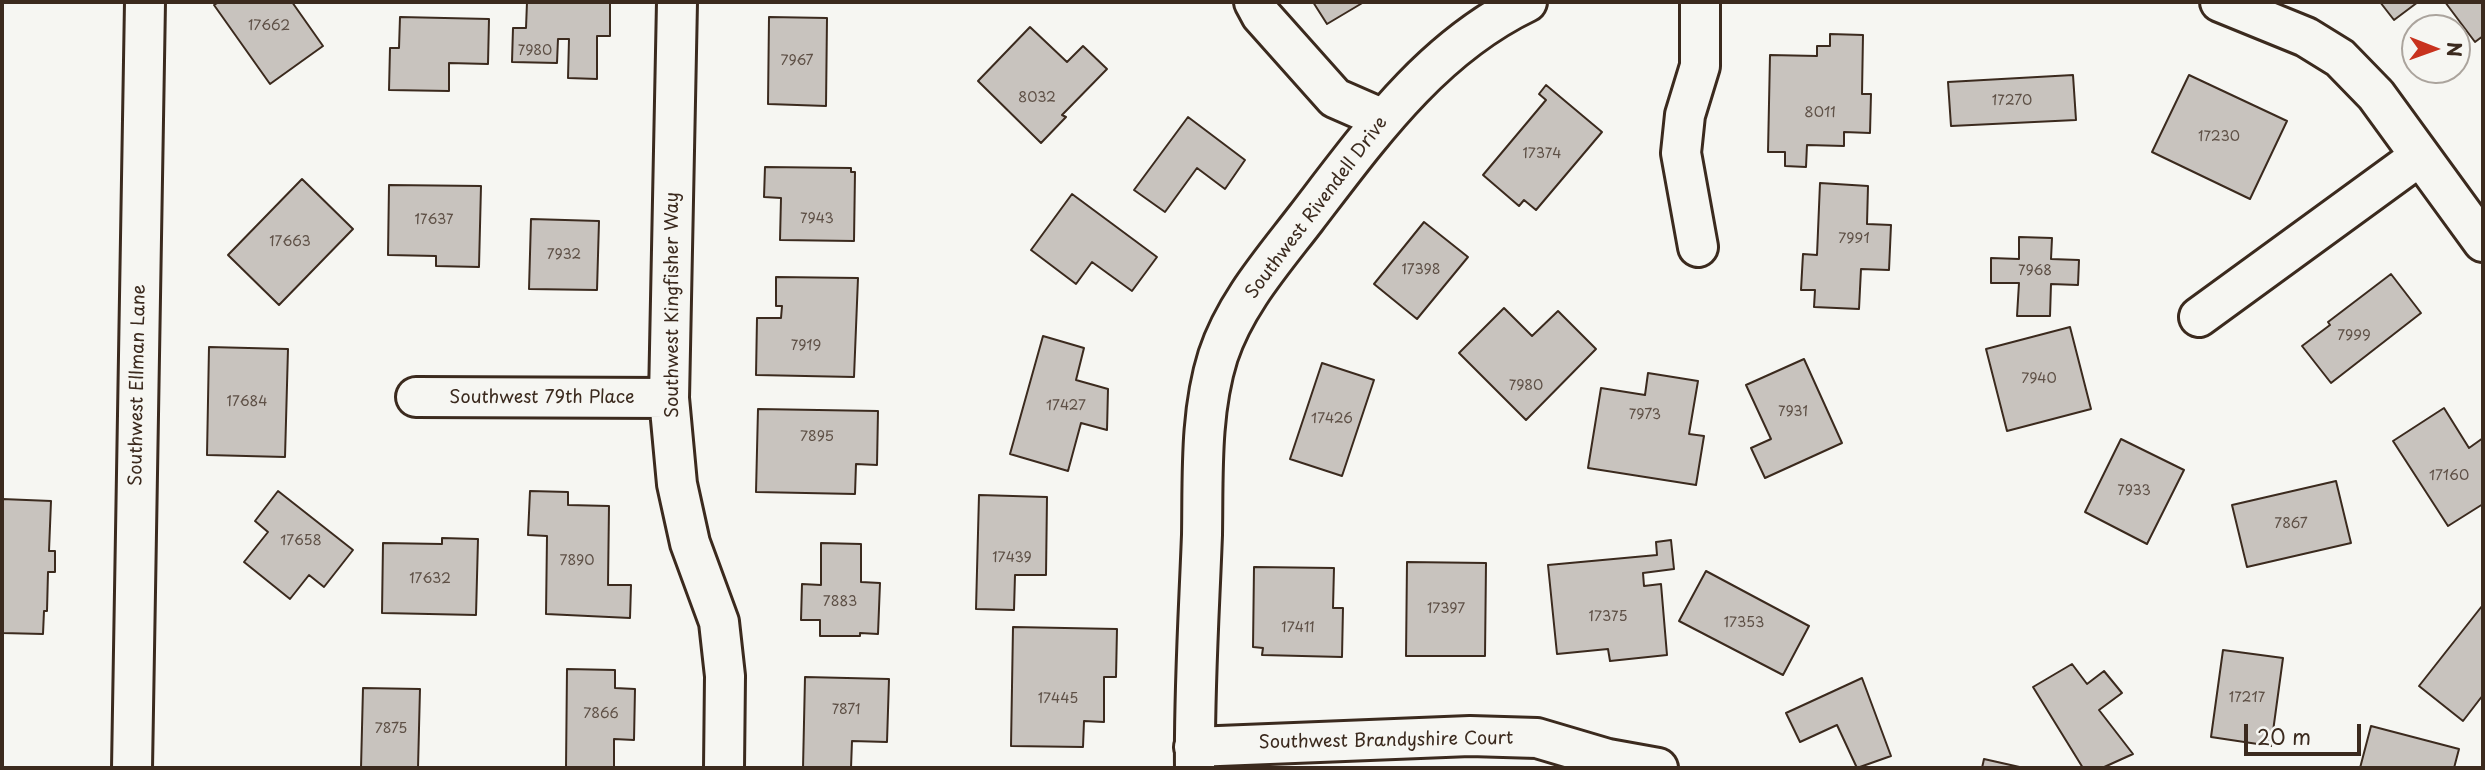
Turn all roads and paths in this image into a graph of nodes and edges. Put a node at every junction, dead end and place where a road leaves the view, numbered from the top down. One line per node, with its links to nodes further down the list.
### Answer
1 (145, 2): 15 (street, Southwest Ellman Lane)
2 (677, 2): 13 (street, Southwest Kingfisher Way)
3 (1254, 2): 7 (street)
4 (1527, 2): 7 (street, Southwest Rivendell Drive)
5 (1700, 2): 10 (street)
6 (2220, 2): 8 (street)
7 (1383, 119): 14 (street, Southwest Rivendell Drive)
8 (2420, 156): 9 (street); 11 (street)
9 (2483, 242)
10 (1698, 247)
11 (2199, 317)
12 (416, 397): 13 (street, Southwest 79th Place)
13 (669, 398): 16 (street, Southwest Kingfisher Way)
14 (1195, 757): 17 (street, Southwest Brandyshire Court)
15 (132, 768)
16 (724, 768)
17 (1658, 768)

